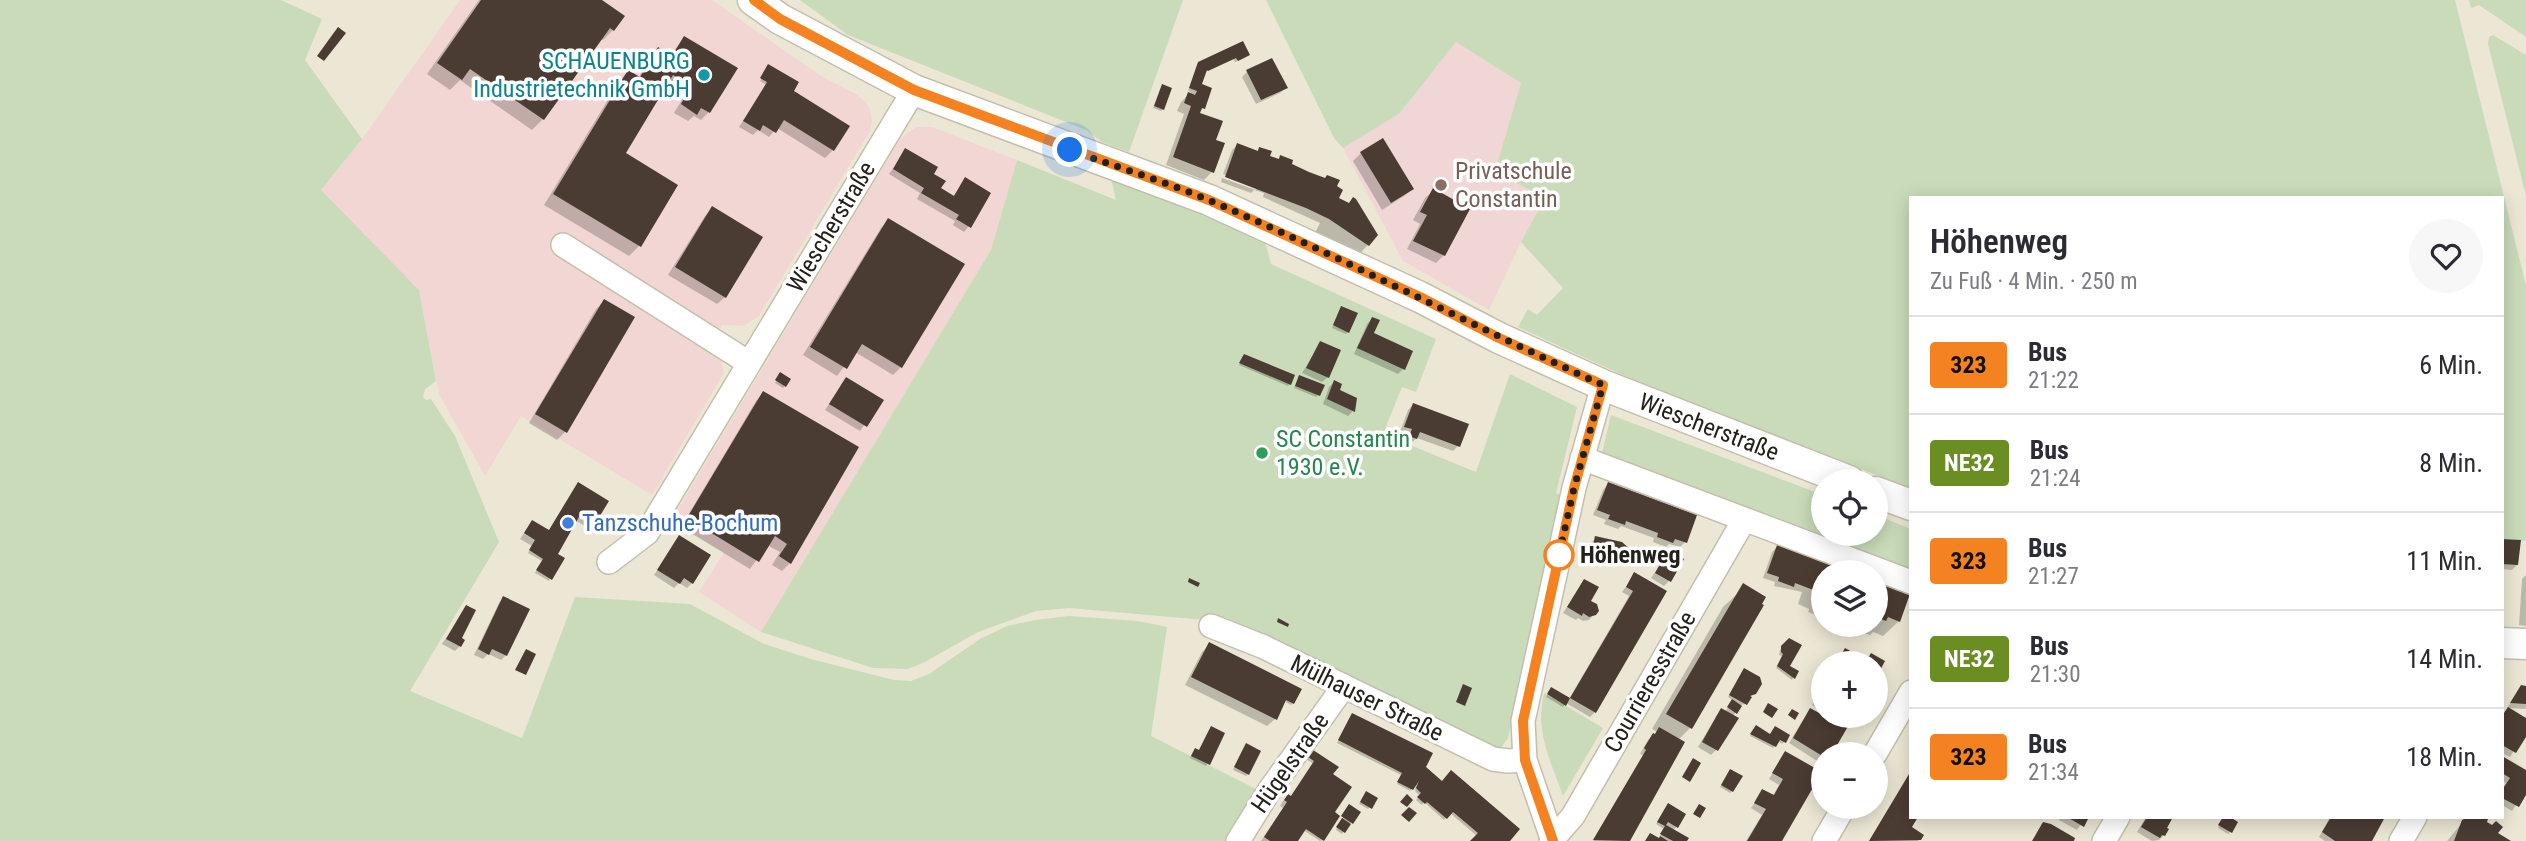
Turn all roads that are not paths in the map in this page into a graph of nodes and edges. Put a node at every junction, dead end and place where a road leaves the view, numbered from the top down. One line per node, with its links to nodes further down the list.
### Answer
1 (754, 0): 2 (main road, Wiescherstraße)
2 (914, 90): 4 (street, Wiescherstraße); 5 (main road, Wiescherstraße)
3 (563, 245): 4 (street)
4 (749, 363): 11 (street, Wiescherstraße)
5 (1603, 385): 6 (street); 7 (main road, Wiescherstraße)
6 (1582, 458): 10 (street); 19 (street)
7 (1818, 469)
8 (1888, 496): 9 (main road)
9 (1909, 504)
10 (1744, 520): 12 (street); 24 (street, Courrieresstraße)
11 (608, 562)
12 (1909, 581)
13 (1211, 626): 16 (street, Mülhauser Straße)
14 (2504, 643): 15 (main road)
15 (2526, 644)
16 (1344, 687): 19 (street, Mülhauser Straße); 23 (street, Hügelstraße)
17 (1909, 695): 18 (street)
18 (1882, 742)
19 (1525, 760): 24 (street)
20 (1837, 819): 25 (street)
21 (2117, 819): 26 (street)
22 (2414, 819): 27 (street)
23 (1238, 841)
24 (1552, 841)
25 (1824, 841)
26 (2104, 841)
27 (2401, 841)

